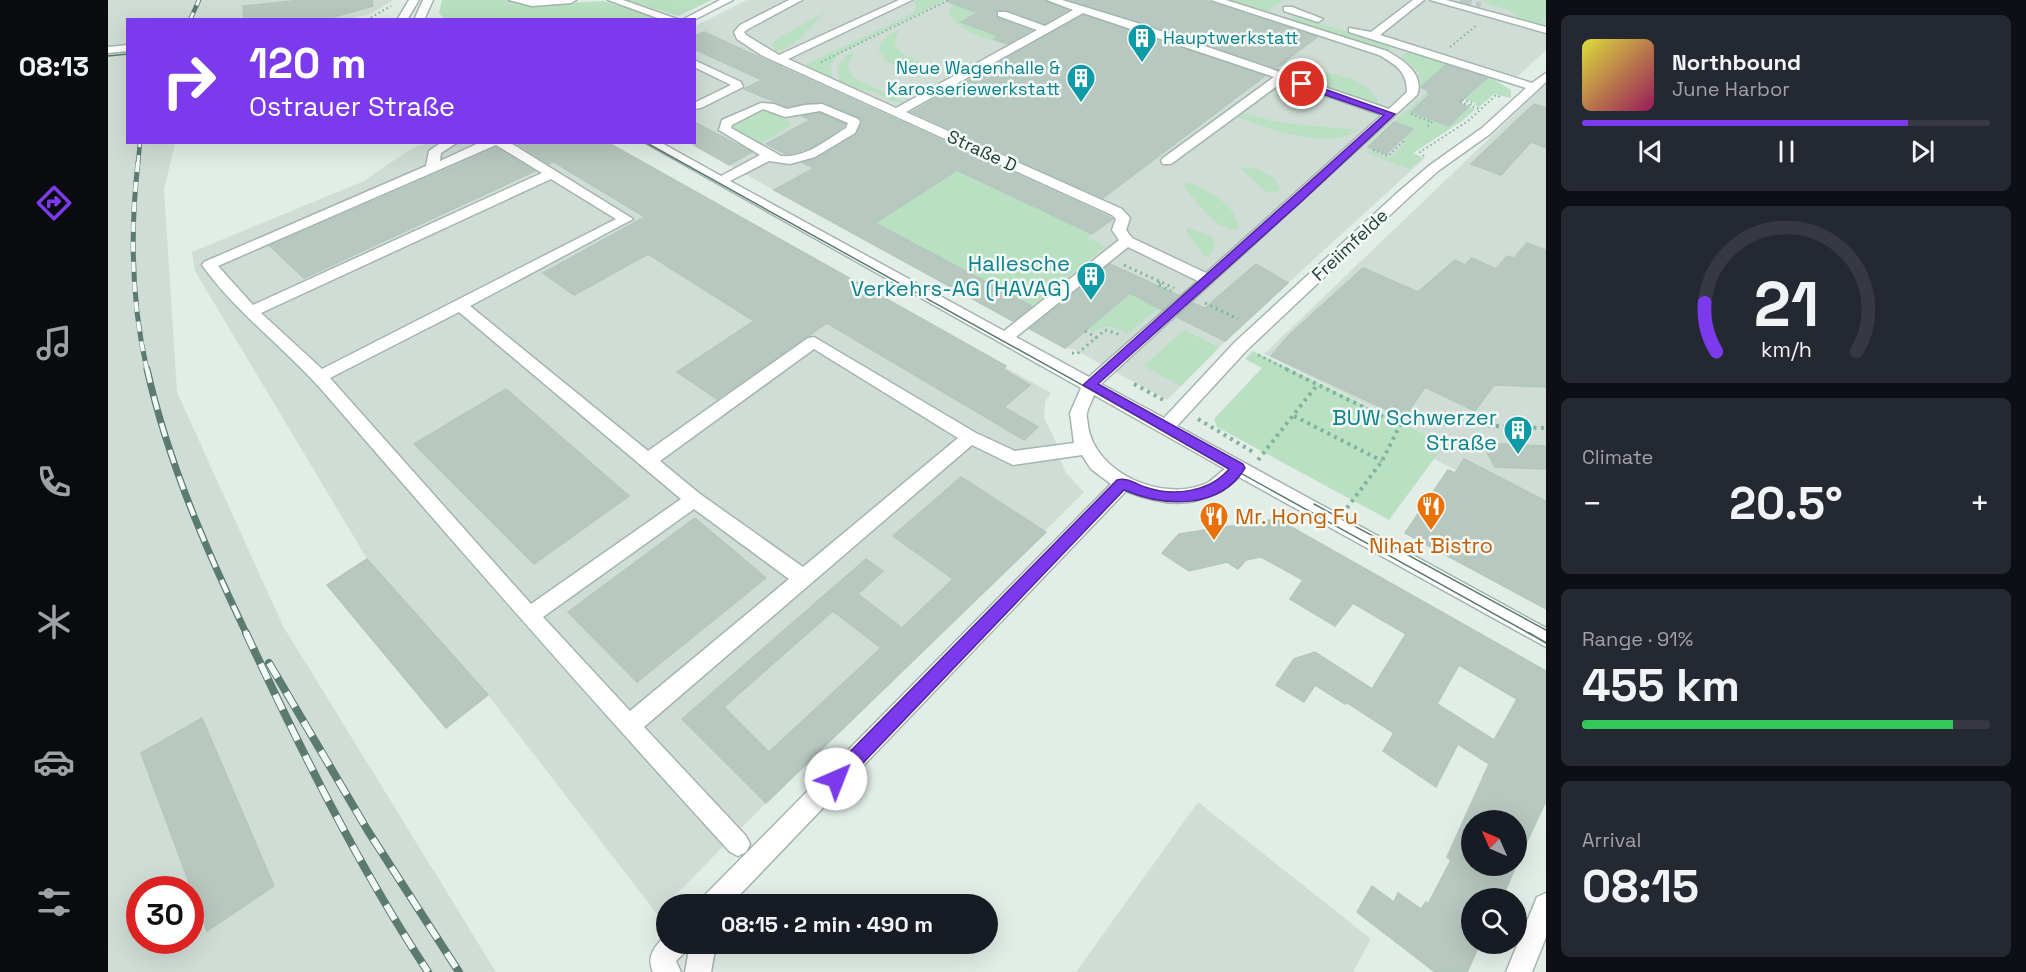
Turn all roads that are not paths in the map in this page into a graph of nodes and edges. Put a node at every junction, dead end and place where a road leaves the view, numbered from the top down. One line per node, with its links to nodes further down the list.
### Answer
1 (414, 0): 18 (street)
2 (428, 0): 19 (street)
3 (514, 0): 4 (street)
4 (571, 0)
5 (614, 0): 20 (street)
6 (728, 0): 21 (street)
7 (797, 0): 32 (street, Straße D)
8 (907, 0): 32 (street)
9 (1052, 0): 14 (street)
10 (1215, 0): 22 (street)
11 (1302, 0): 15 (street)
12 (1419, 0): 26 (street)
13 (1436, 0): 16 (street)
14 (1082, 9): 24 (street); 36 (street)
15 (1288, 9): 22 (street); 26 (street)
16 (1484, 9): 23 (street); 23 (street)
17 (1002, 14): 24 (street)
18 (403, 18)
19 (419, 18)
20 (669, 18)
21 (691, 18)
22 (1275, 19): 33 (street)
23 (1517, 22): 25 (street)
24 (1045, 29): 38 (street)
25 (1546, 30)
26 (1372, 36): 27 (street)
27 (1404, 46): 33 (street); 37 (street)
28 (126, 48): 29 (street)
29 (108, 50)
30 (126, 57): 31 (street)
31 (108, 58)
32 (779, 59): 38 (street, Straße D)
33 (1394, 59): 40 (street)
34 (696, 65): 39 (street)
35 (1546, 76): 37 (street, Freiimfelde)
36 (1282, 77): 40 (street); 46 (street)
37 (1534, 87): 57 (street, Freiimfelde)
38 (898, 112): 50 (street, Straße D)
39 (708, 113): 45 (street); 45 (street)
40 (1396, 113): 51 (street)
41 (448, 144): 47 (street)
42 (488, 144): 47 (street)
43 (503, 144): 48 (street)
44 (654, 144): 49 (street)
45 (768, 156): 49 (street)
46 (1167, 161)
47 (432, 168): 53 (street)
48 (551, 174): 52 (street); 53 (street)
49 (721, 182): 54 (street)
50 (1127, 241): 51 (street); 54 (street)
51 (1208, 280): 56 (street)
52 (460, 305): 55 (street); 60 (street)
53 (251, 312): 55 (street)
54 (1005, 338): 56 (street)
55 (320, 377): 65 (street)
56 (1090, 385): 57 (street); 59 (street)
57 (1166, 427): 61 (street)
58 (970, 437): 59 (street); 60 (street); 64 (street)
59 (1085, 448): 62 (street)
60 (648, 460): 63 (street)
61 (1238, 468): 62 (street); 66 (street)
62 (1122, 484): 69 (street)
63 (694, 499): 64 (street); 65 (street)
64 (804, 579): 67 (street)
65 (528, 616): 67 (street)
66 (1546, 638)
67 (629, 726): 68 (street)
68 (738, 844)
69 (724, 894)
70 (1546, 906): 75 (street)
71 (665, 954): 73 (street)
72 (701, 954): 74 (street)
73 (668, 972)
74 (698, 972)
75 (1519, 972)

